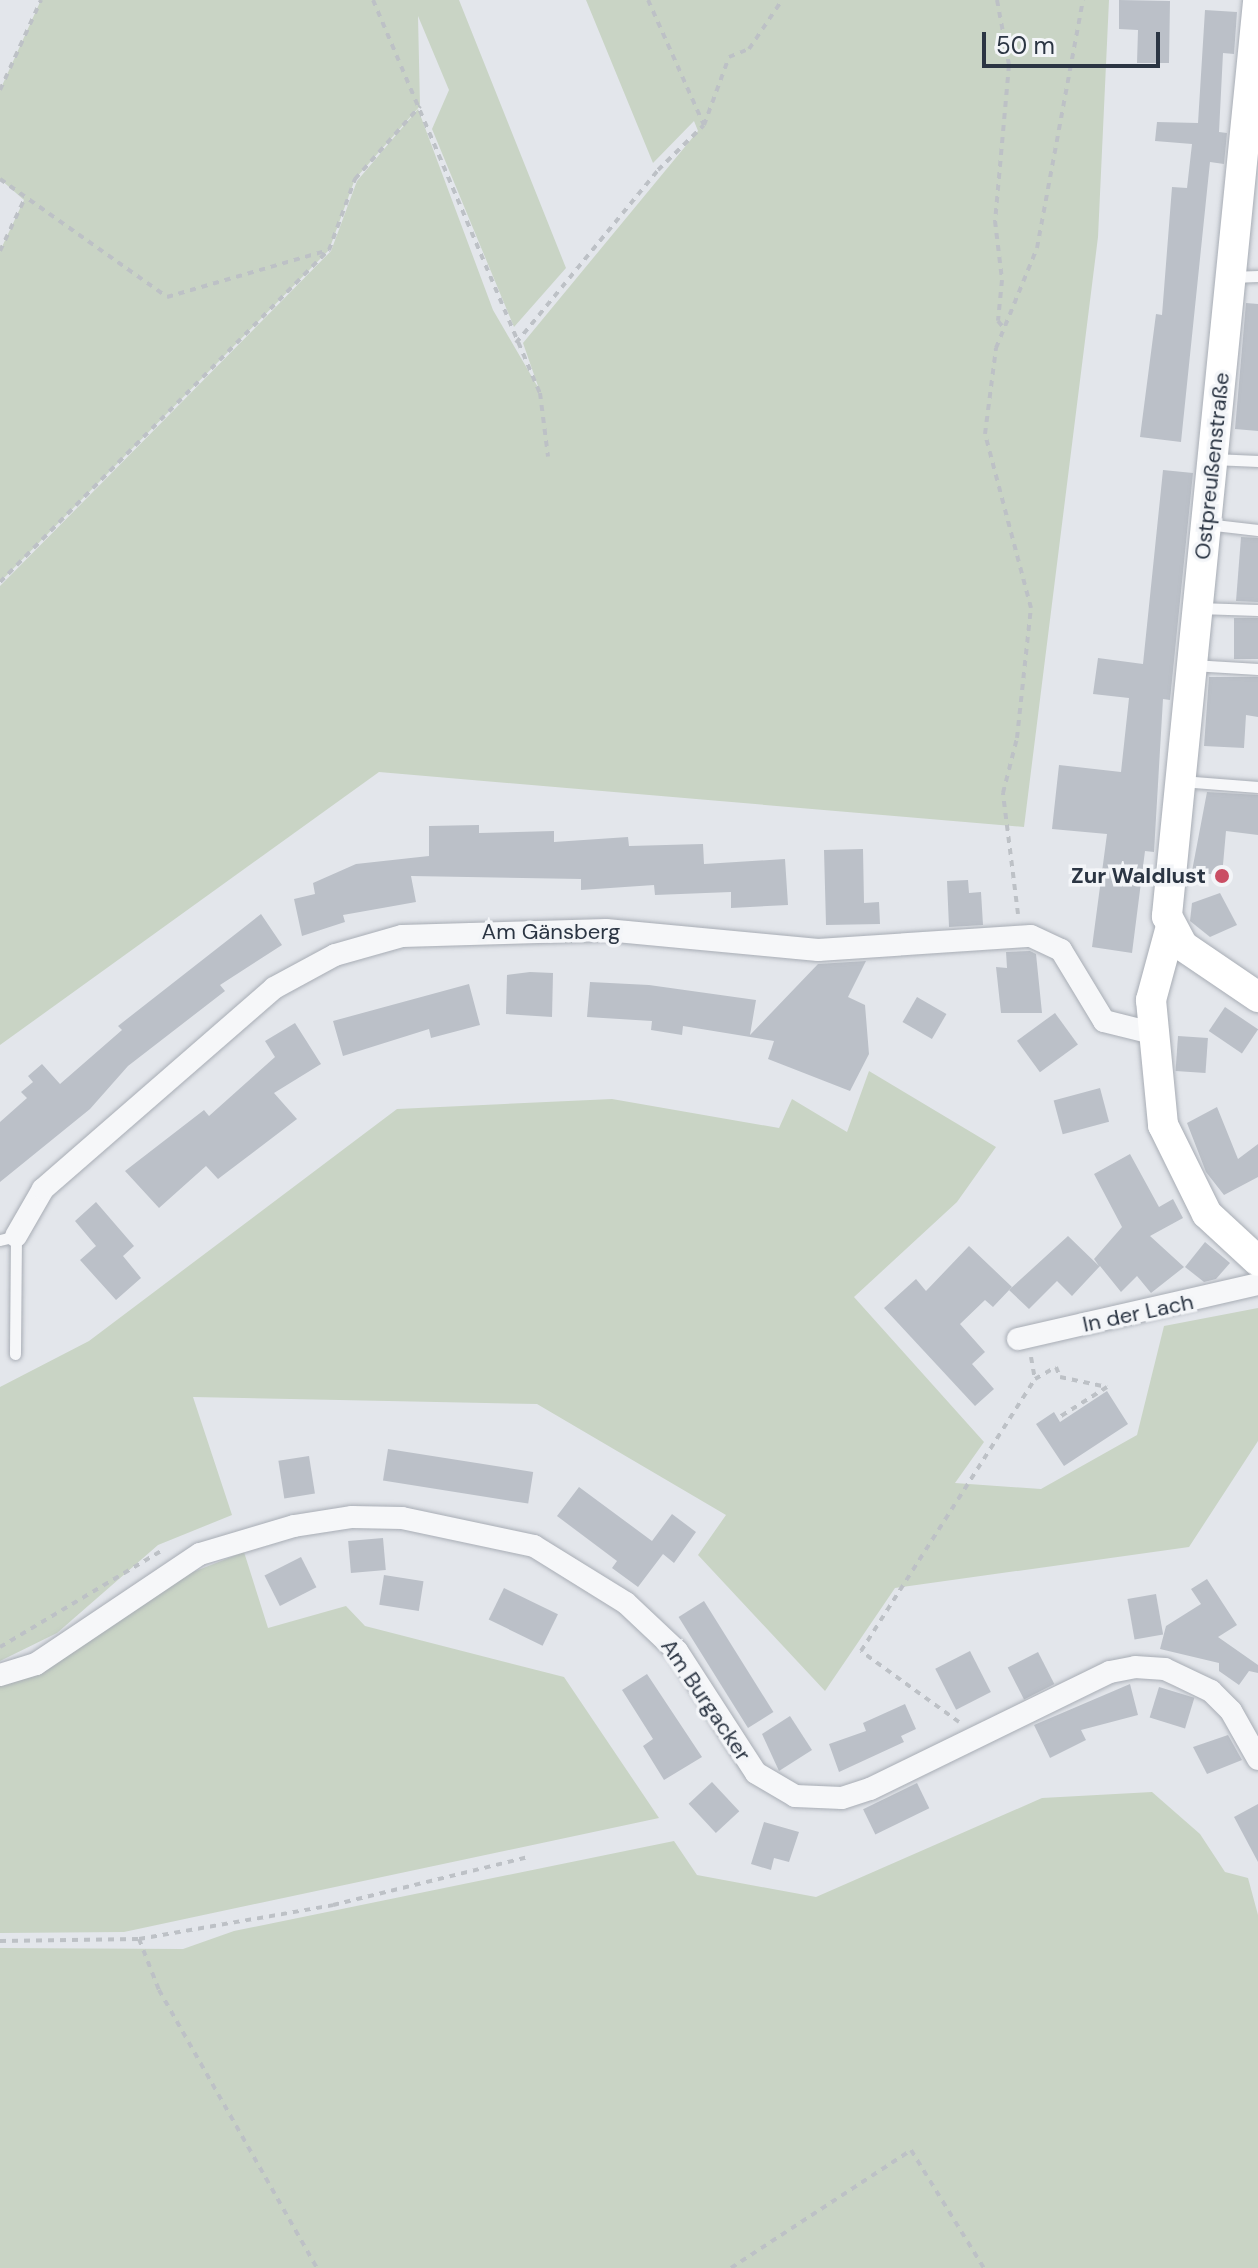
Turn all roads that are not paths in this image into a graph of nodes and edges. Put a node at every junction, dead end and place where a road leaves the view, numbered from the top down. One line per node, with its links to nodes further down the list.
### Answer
1 (1258, 5): 2 (main road, Ostpreußenstraße)
2 (1244, 276): 3 (main road, Ostpreußenstraße)
3 (1212, 459): 4 (lane); 5 (main road, Ostpreußenstraße)
4 (1258, 461)
5 (1206, 524): 6 (lane); 7 (main road, Ostpreußenstraße)
6 (1258, 530)
7 (1197, 608): 8 (lane); 9 (main road, Ostpreußenstraße)
8 (1258, 610)
9 (1192, 665): 10 (lane); 11 (main road, Ostpreußenstraße)
10 (1258, 669)
11 (1180, 781): 12 (lane); 13 (main road, Ostpreußenstraße)
12 (1258, 787)
13 (1170, 930): 14 (main road); 16 (main road, Ostpreußenstraße)
14 (1191, 953): 15 (main road); 16 (main road, Ostpreußenstraße)
15 (1258, 997)
16 (1152, 1033): 17 (street, Am Gänsberg); 18 (main road, Ostpreußenstraße)
17 (8, 1238): 21 (lane)
18 (1258, 1261)
19 (1258, 1284): 20 (street, In der Lach)
20 (1018, 1339)
21 (15, 1354)
22 (0, 1675): 23 (street, Am Burgacker)
23 (1258, 1759)

